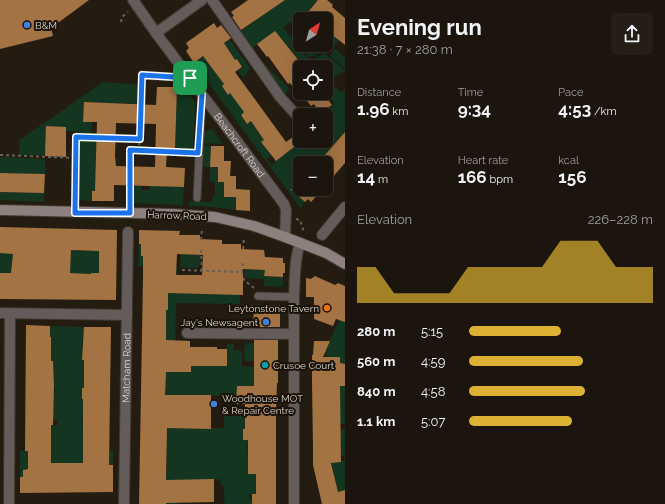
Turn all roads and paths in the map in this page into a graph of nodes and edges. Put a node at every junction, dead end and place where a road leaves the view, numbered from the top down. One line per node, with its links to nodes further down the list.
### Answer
1 (133, 0): 4 (street, Beachcroft Road)
2 (202, 0): 4 (street)
3 (212, 0): 8 (street)
4 (156, 32): 6 (street, Beachcroft Road)
5 (142, 75): 6 (lane); 10 (path)
6 (190, 78): 7 (street, Beachcroft Road)
7 (202, 94): 13 (lane); 25 (street, Beachcroft Road)
8 (293, 111)
9 (130, 138): 10 (path); 11 (path); 15 (path)
10 (140, 139): 12 (path)
11 (130, 150): 12 (path); 20 (path)
12 (139, 151): 13 (path)
13 (198, 153): 16 (lane)
14 (0, 155): 15 (path)
15 (76, 158): 19 (path)
16 (196, 198)
17 (345, 207): 23 (street)
18 (0, 210): 19 (main road, Harrow Road)
19 (75, 213): 20 (main road, Harrow Road)
20 (130, 213): 25 (main road, Harrow Road)
21 (202, 227): 26 (path)
22 (128, 232): 38 (street, Matcham Road)
23 (322, 234)
24 (244, 236): 28 (path)
25 (285, 237): 27 (main road, Harrow Road)
26 (201, 240)
27 (300, 243): 31 (main road, Harrow Road); 36 (street)
28 (243, 249)
29 (201, 250): 33 (path)
30 (243, 260): 34 (path)
31 (345, 264)
32 (182, 270): 33 (path)
33 (202, 270): 34 (path)
34 (242, 272): 35 (path)
35 (258, 296): 36 (lane)
36 (294, 297): 40 (street)
37 (5, 314): 38 (street); 41 (street)
38 (127, 315): 42 (street, Matcham Road)
39 (187, 333): 40 (street)
40 (294, 334): 43 (street)
41 (9, 504)
42 (124, 504)
43 (294, 504)

